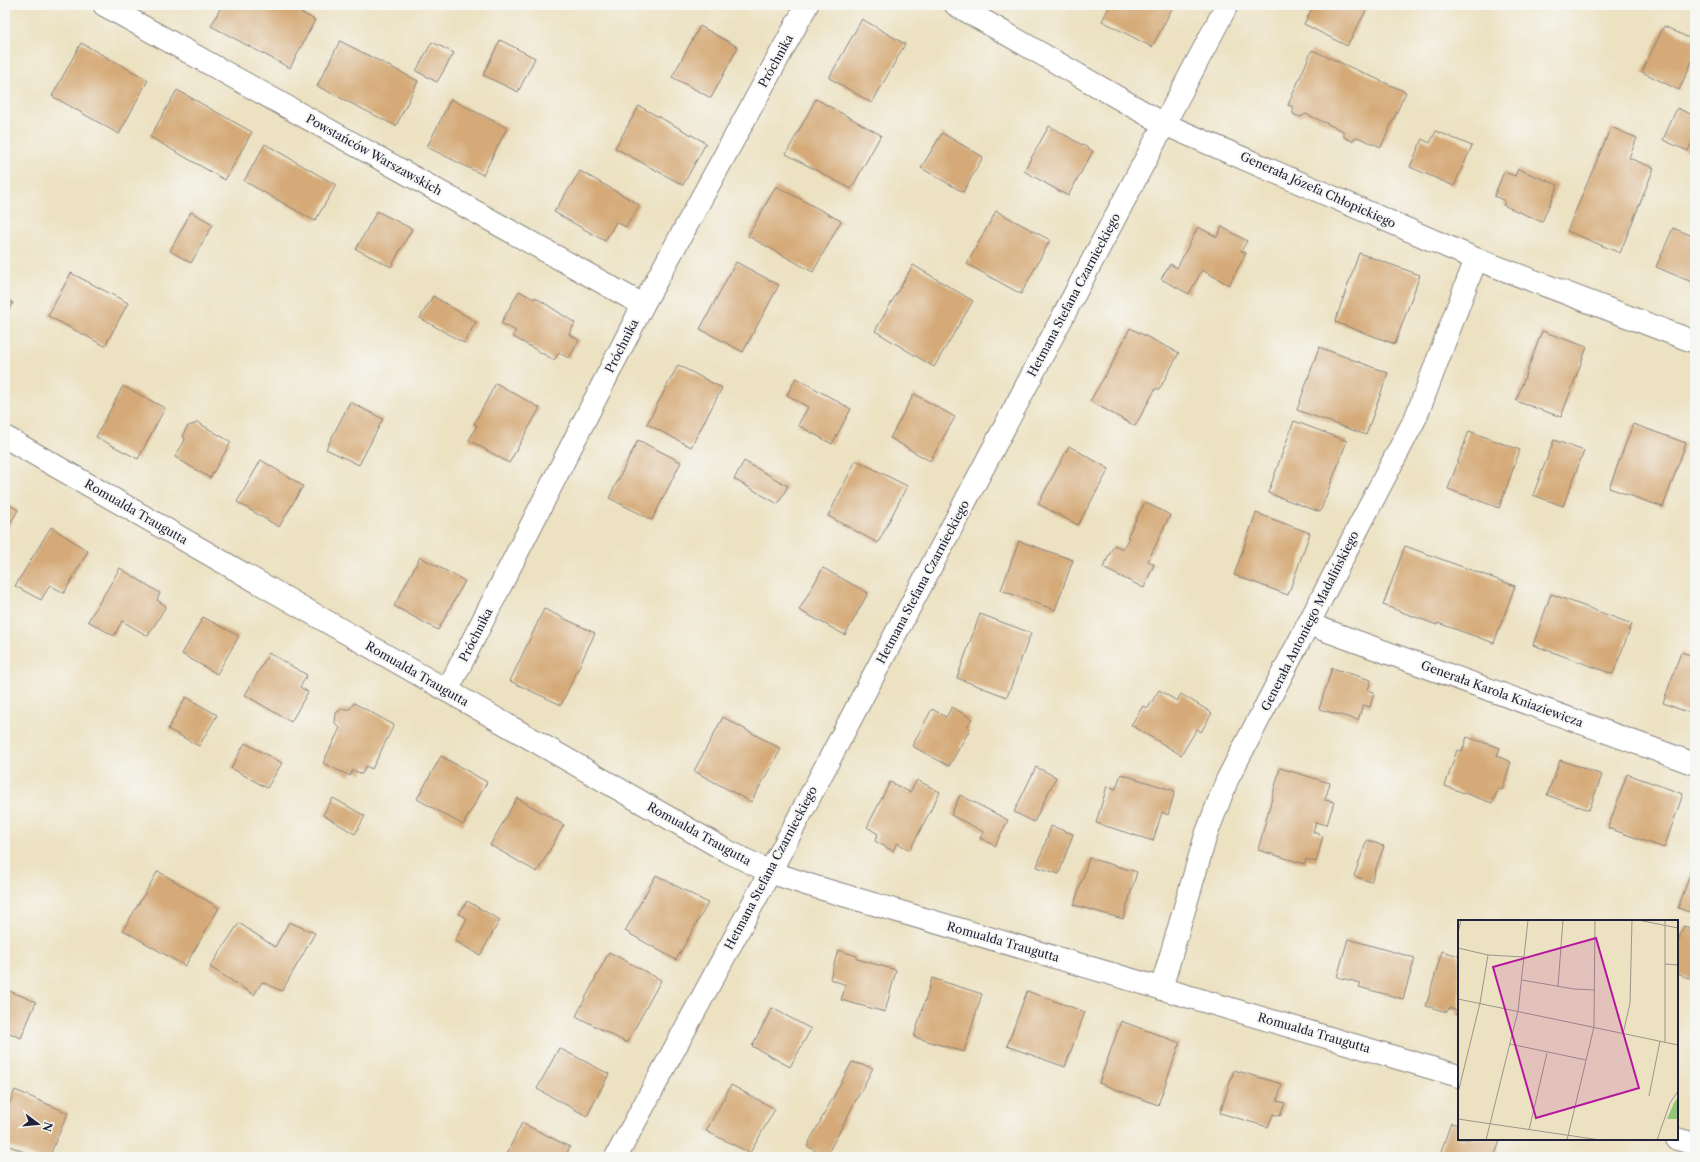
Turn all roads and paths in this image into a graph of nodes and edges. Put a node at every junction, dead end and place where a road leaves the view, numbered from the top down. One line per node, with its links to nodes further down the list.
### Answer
1 (104, 5): 7 (street, Powstańców Warszawskich)
2 (807, 5): 7 (street, Próchnika)
3 (956, 5): 5 (street, Generała Józefa Chłopickiego)
4 (1227, 5): 5 (street, Hetmana Stefana Czarnieckiego)
5 (1164, 124): 6 (street, Generała Józefa Chłopickiego); 13 (street, Hetmana Stefana Czarnieckiego)
6 (1476, 259): 8 (street, Generała Józefa Chłopickiego); 10 (street, Generała Antoniego Madalińskiego)
7 (643, 306): 11 (street, Próchnika)
8 (1695, 342)
9 (5, 437): 11 (street, Romualda Traugutta)
10 (1308, 624): 12 (street, Generała Karola Kniaziewicza); 14 (street, Generała Antoniego Madalińskiego)
11 (447, 692): 13 (street, Romualda Traugutta)
12 (1695, 764)
13 (770, 872): 14 (street, Romualda Traugutta); 18 (street, Hetmana Stefana Czarnieckiego)
14 (1161, 989): 15 (street, Romualda Traugutta)
15 (1458, 1076)
16 (1678, 1139): 17 (street)
17 (1695, 1144)
18 (616, 1157)

